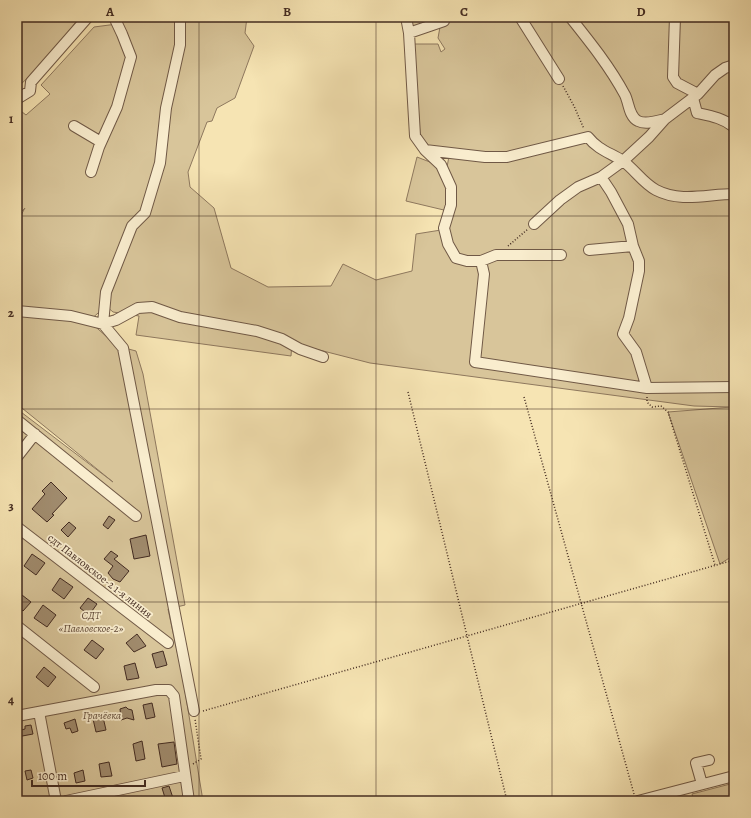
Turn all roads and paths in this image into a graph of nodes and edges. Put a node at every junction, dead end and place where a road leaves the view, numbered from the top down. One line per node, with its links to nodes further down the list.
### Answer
1 (88, 17): 13 (street)
2 (114, 17): 18 (street)
3 (180, 17): 31 (street)
4 (406, 17): 9 (street)
5 (520, 17): 11 (street)
6 (570, 17): 14 (street)
7 (675, 17): 12 (street)
8 (444, 22): 9 (street)
9 (409, 33): 19 (street)
10 (734, 67): 12 (street)
11 (559, 79): 17 (path)
12 (696, 96): 14 (street); 16 (street)
13 (17, 99)
14 (665, 119): 20 (street)
15 (74, 126): 18 (street)
16 (734, 127)
17 (588, 138): 19 (street); 20 (street)
18 (101, 142): 21 (street)
19 (425, 150): 29 (street)
20 (623, 162): 22 (street); 23 (street)
21 (91, 172)
22 (601, 177): 24 (street); 26 (street)
23 (734, 194)
24 (534, 224): 25 (path)
25 (507, 246)
26 (632, 246): 27 (street); 34 (street)
27 (589, 250)
28 (561, 255): 29 (street)
29 (481, 261): 34 (street)
30 (17, 311): 31 (street)
31 (102, 324): 32 (street); 49 (street)
32 (323, 357)
33 (734, 387): 34 (street)
34 (647, 388): 43 (path)
35 (408, 392): 46 (path)
36 (524, 397): 44 (path)
37 (17, 420): 38 (street)
38 (35, 434): 39 (street); 40 (street)
39 (17, 457)
40 (136, 516)
41 (17, 527): 47 (street, сдт Павловское-2 1-я линия)
42 (734, 560): 43 (path)
43 (715, 565): 44 (path)
44 (581, 603): 46 (path); 56 (path)
45 (17, 626): 48 (street)
46 (468, 635): 49 (path); 60 (path)
47 (168, 644)
48 (94, 687)
49 (194, 711): 53 (path)
50 (40, 712): 51 (street); 53 (street); 57 (street)
51 (17, 716)
52 (709, 760): 55 (street)
53 (184, 773): 58 (street); 59 (street)
54 (734, 776): 55 (street)
55 (702, 784): 56 (street)
56 (636, 797)
57 (56, 801)
58 (66, 801)
59 (189, 801)
60 (507, 801)

